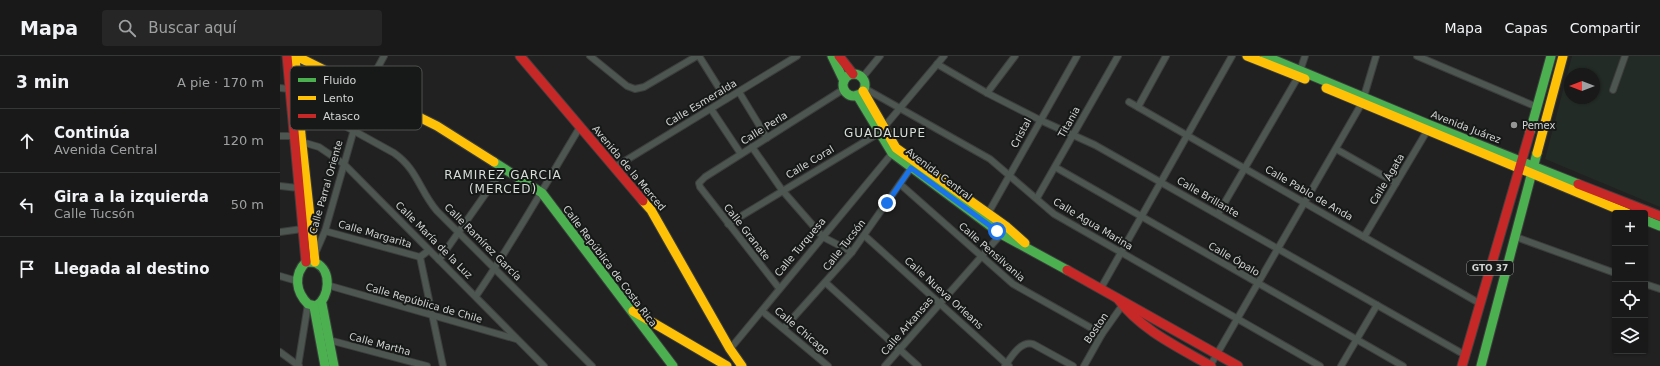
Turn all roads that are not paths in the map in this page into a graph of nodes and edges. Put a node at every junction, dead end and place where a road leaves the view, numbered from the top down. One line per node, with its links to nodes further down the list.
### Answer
1 (287, 56): 33 (main road)
2 (296, 56): 26 (main road); 27 (main road, Calle República de Costa Rica)
3 (384, 56): 28 (street, Calle Parral Oriente)
4 (520, 56): 48 (main road, Avenida de la Merced)
5 (592, 56): 6 (street)
6 (698, 56): 38 (street)
7 (797, 56): 36 (street, Calle Esmeralda)
8 (832, 56): 32 (main road)
9 (839, 56): 29 (main road)
10 (880, 56): 31 (street)
11 (944, 56): 25 (street, Calle Coral)
12 (1015, 56): 37 (street)
13 (1077, 56): 47 (street, Cristal)
14 (1118, 56): 54 (street, Titania)
15 (1166, 56): 41 (street)
16 (1232, 56): 55 (street)
17 (1246, 56): 30 (main road, Avenida Juárez)
18 (1265, 56): 30 (main road, Avenida Juárez)
19 (1305, 56): 30 (street)
20 (1376, 56): 39 (street)
21 (1417, 56): 42 (street)
22 (1551, 56): 42 (main road, GTO 37)
23 (1563, 56): 71 (main road, GTO 37)
24 (1625, 56): 34 (street)
25 (937, 64): 37 (street, Calle Brillante); 43 (street, Calle Coral)
26 (296, 66)
27 (316, 66)
28 (379, 66)
29 (853, 74): 31 (main road); 32 (main road)
30 (1300, 74): 39 (main road, Avenida Juárez); 69 (street)
31 (862, 78): 35 (main road)
32 (844, 85): 35 (main road); 58 (street, Calle Perla)
33 (285, 89): 45 (main road)
34 (1613, 90)
35 (861, 91): 43 (street, Calle Agua Marina); 52 (main road, Avenida Central)
36 (739, 92): 38 (street, Calle Esmeralda); 58 (street)
37 (987, 93): 47 (street, Calle Brillante)
38 (726, 100): 44 (street, Calle Esmeralda)
39 (1363, 100): 53 (main road, Avenida Juárez); 61 (street); 65 (main road, Avenida Juárez)
40 (1128, 102): 41 (street, Calle Pablo de Anda)
41 (1138, 107): 55 (street, Calle Pablo de Anda)
42 (1537, 107): 65 (main road, GTO 37)
43 (901, 108): 52 (street, Calle Coral); 72 (street, Calle Agua Marina)
44 (711, 109): 63 (street); 66 (street, Calle Esmeralda)
45 (290, 118)
46 (422, 119): 70 (main road, Calle República de Costa Rica)
47 (1040, 120): 54 (street, Calle Brillante); 72 (street, Cristal)
48 (580, 126): 66 (main road, Avenida de la Merced); 80 (street)
49 (292, 130): 57 (main road)
50 (301, 130): 59 (main road)
51 (353, 130): 64 (street, Calle Parral Oriente); 95 (street, Calle Ramírez García)
52 (882, 130): 62 (main road, Avenida Central); 79 (street, Calle Coral)
53 (1427, 131): 65 (main road, Avenida Juárez); 74 (street, Calle Ágata)
54 (1074, 135): 67 (street, Titania); 73 (street, Calle Brillante)
55 (1188, 135): 69 (street, Calle Pablo de Anda); 73 (street)
56 (280, 136): 57 (street)
57 (293, 136): 78 (main road)
58 (768, 138): 60 (street, Calle Perla)
59 (302, 142): 64 (street, Calle María de la Luz); 106 (main road)
60 (752, 148): 63 (street, Calle Perla); 79 (street)
61 (1336, 149): 74 (street); 82 (street)
62 (894, 150): 68 (main road, Avenida Central); 87 (main road, Avenida Central); 97 (street, Calle Turquesa)
63 (741, 154): 77 (street, Calle Perla)
64 (344, 164): 92 (street, Calle Parral Oriente); 101 (street, Calle María de la Luz)
65 (1521, 165): 71 (main road, Avenida Juárez); 122 (main road, GTO 37)
66 (615, 167): 136 (main road, Avenida de la Merced)
67 (1055, 167): 81 (street, Titania); 86 (street, Calle Ópalo)
68 (911, 168): 75 (street, Calle Tucsón); 87 (main road, Avenida Central)
69 (1245, 168): 82 (street, Calle Pablo de Anda); 84 (street)
70 (503, 169): 80 (main road, Calle República de Costa Rica); 95 (street)
71 (1534, 170): 83 (main road, Avenida Juárez); 85 (main road, Avenida Juárez); 99 (main road, GTO 37)
72 (1010, 175): 81 (street, Calle Agua Marina); 87 (street, Cristal)
73 (1162, 182): 84 (street, Calle Brillante); 86 (street)
74 (1396, 183): 98 (street, Calle Ágata)
75 (900, 184): 96 (street, Calle Tucsón); 104 (street, Calle Pensilvania)
76 (280, 186): 78 (street)
77 (700, 187): 89 (street, Calle Granate)
78 (298, 188): 91 (main road)
79 (782, 190): 89 (street, Calle Coral); 97 (street)
80 (542, 193): 108 (street); 125 (main road, Calle República de Costa Rica)
81 (1037, 198): 103 (street, Calle Agua Marina)
82 (1306, 202): 98 (street, Calle Pablo de Anda); 100 (street)
83 (1621, 210)
84 (1218, 214): 100 (street, Calle Brillante)
85 (1660, 216)
86 (1141, 217): 103 (street); 113 (street, Calle Ópalo)
87 (986, 218): 93 (main road, Avenida Central)
88 (1648, 221): 90 (main road)
89 (728, 224): 116 (street, Calle Granate)
90 (1660, 226)
91 (302, 229): 94 (street); 106 (main road)
92 (325, 230): 105 (street, Calle Margarita); 106 (street, Calle Parral Oriente)
93 (1004, 231): 104 (street, Calle Arkansas); 117 (main road, Avenida Central)
94 (280, 232)
95 (458, 232): 107 (street); 108 (street, Calle Ramírez García)
96 (865, 236): 102 (street, Calle Tucsón); 121 (street, Calle Nueva Orleans)
97 (823, 237): 102 (street); 116 (street, Calle Turquesa)
98 (1364, 237): 122 (street, Calle Pablo de Anda)
99 (1516, 237): 109 (street); 163 (main road, GTO 37)
100 (1278, 249): 113 (street); 124 (street, Calle Brillante)
101 (428, 251): 105 (street); 107 (street, Calle María de la Luz)
102 (852, 252): 112 (street, Calle Tucsón)
103 (1121, 252): 117 (street); 128 (street, Calle Agua Marina)
104 (982, 257): 121 (street, Calle Arkansas); 131 (street, Calle Pensilvania)
105 (420, 258): 127 (street)
106 (312, 260): 111 (main road); 114 (main road)
107 (439, 260): 119 (street, Calle María de la Luz)
108 (495, 268): 119 (street); 149 (street, Calle Ramírez García)
109 (1612, 272)
110 (280, 276): 111 (street)
111 (297, 281): 123 (main road)
112 (826, 283): 129 (street, Calle Tucsón); 137 (street)
113 (1257, 284): 128 (street); 134 (street, Calle Ópalo)
114 (327, 285): 123 (main road); 127 (street, Calle República de Chile)
115 (1648, 285): 118 (street)
116 (779, 288): 126 (street, Calle Turquesa)
117 (1101, 288): 120 (main road, Avenida Central)
118 (1660, 289)
119 (476, 296): 132 (street, Calle María de la Luz)
120 (1122, 302): 130 (main road, Avenida Central); 131 (street, Boston); 135 (main road, Avenida Central)
121 (940, 303): 137 (street, Calle Arkansas); 142 (street, Calle Nueva Orleans)
122 (1479, 303): 140 (main road, GTO 37)
123 (315, 305): 133 (main road); 143 (street); 144 (main road)
124 (1377, 305): 134 (street); 140 (street, Calle Brillante)
125 (629, 308): 141 (main road); 150 (main road, Calle República de Costa Rica)
126 (762, 311): 129 (street, Calle Chicago); 136 (street, Calle Turquesa)
127 (433, 316): 132 (street, Calle República de Chile); 147 (street)
128 (1237, 319): 139 (street); 159 (street, Calle Agua Marina)
129 (784, 328): 152 (street, Calle Chicago)
130 (1177, 332): 135 (main road); 139 (main road, Avenida Central)
131 (1102, 334): 156 (street, Boston)
132 (516, 339): 148 (street, Calle María de la Luz)
133 (329, 340): 145 (main road); 146 (street, Calle Martha)
134 (1357, 340): 160 (street); 161 (street, Calle Ópalo)
135 (1171, 342): 157 (main road, Avenida Central)
136 (730, 349): 141 (main road, Calle Turquesa); 151 (main road, Avenida de la Merced)
137 (900, 350): 153 (street, Calle Arkansas); 154 (street)
138 (280, 352): 143 (street)
139 (1218, 354): 157 (street); 158 (main road, Avenida Central)
140 (1465, 355): 162 (main road, GTO 37)
141 (722, 364)
142 (1007, 365): 155 (street)
143 (298, 366)
144 (325, 366)
145 (334, 366)
146 (427, 366)
147 (443, 366)
148 (544, 366)
149 (592, 366)
150 (673, 366)
151 (742, 366)
152 (828, 366)
153 (885, 366)
154 (918, 366)
155 (1073, 366)
156 (1084, 366)
157 (1211, 366)
158 (1238, 366)
159 (1320, 366)
160 (1341, 366)
161 (1403, 366)
162 (1462, 366)
163 (1481, 366)

